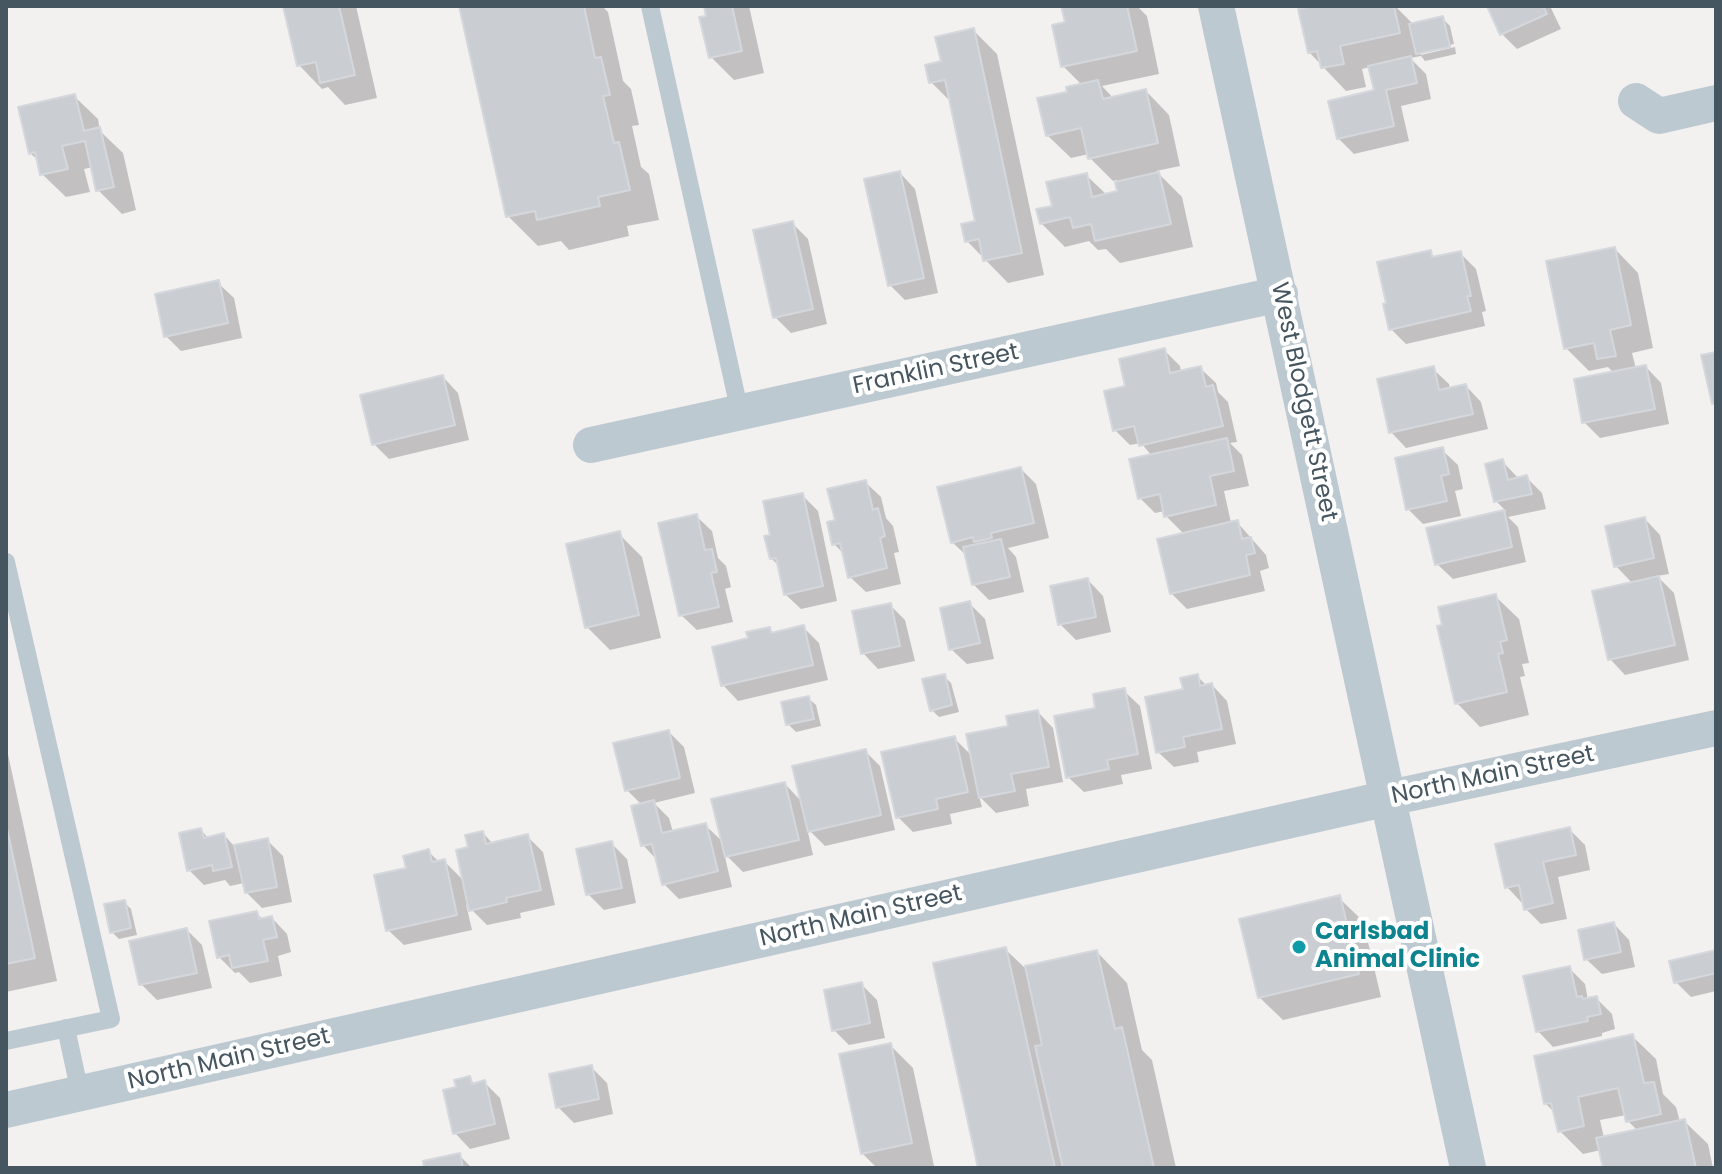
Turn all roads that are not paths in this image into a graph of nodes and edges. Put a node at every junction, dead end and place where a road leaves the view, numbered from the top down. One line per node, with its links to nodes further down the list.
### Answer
1 (650, 6): 6 (lane)
2 (1216, 6): 5 (street, West Blodgett Street)
3 (1636, 101): 4 (street)
4 (1716, 103)
5 (1280, 294): 6 (street, Franklin Street); 10 (street, West Blodgett Street)
6 (740, 413): 7 (street, Franklin Street)
7 (591, 445)
8 (6, 562): 11 (lane)
9 (1716, 728): 10 (street, North Main Street)
10 (1389, 798): 13 (street, North Main Street); 15 (street, West Blodgett Street)
11 (66, 1028): 12 (lane); 13 (lane)
12 (6, 1041)
13 (80, 1093): 14 (street, North Main Street)
14 (6, 1110)
15 (1468, 1168)

